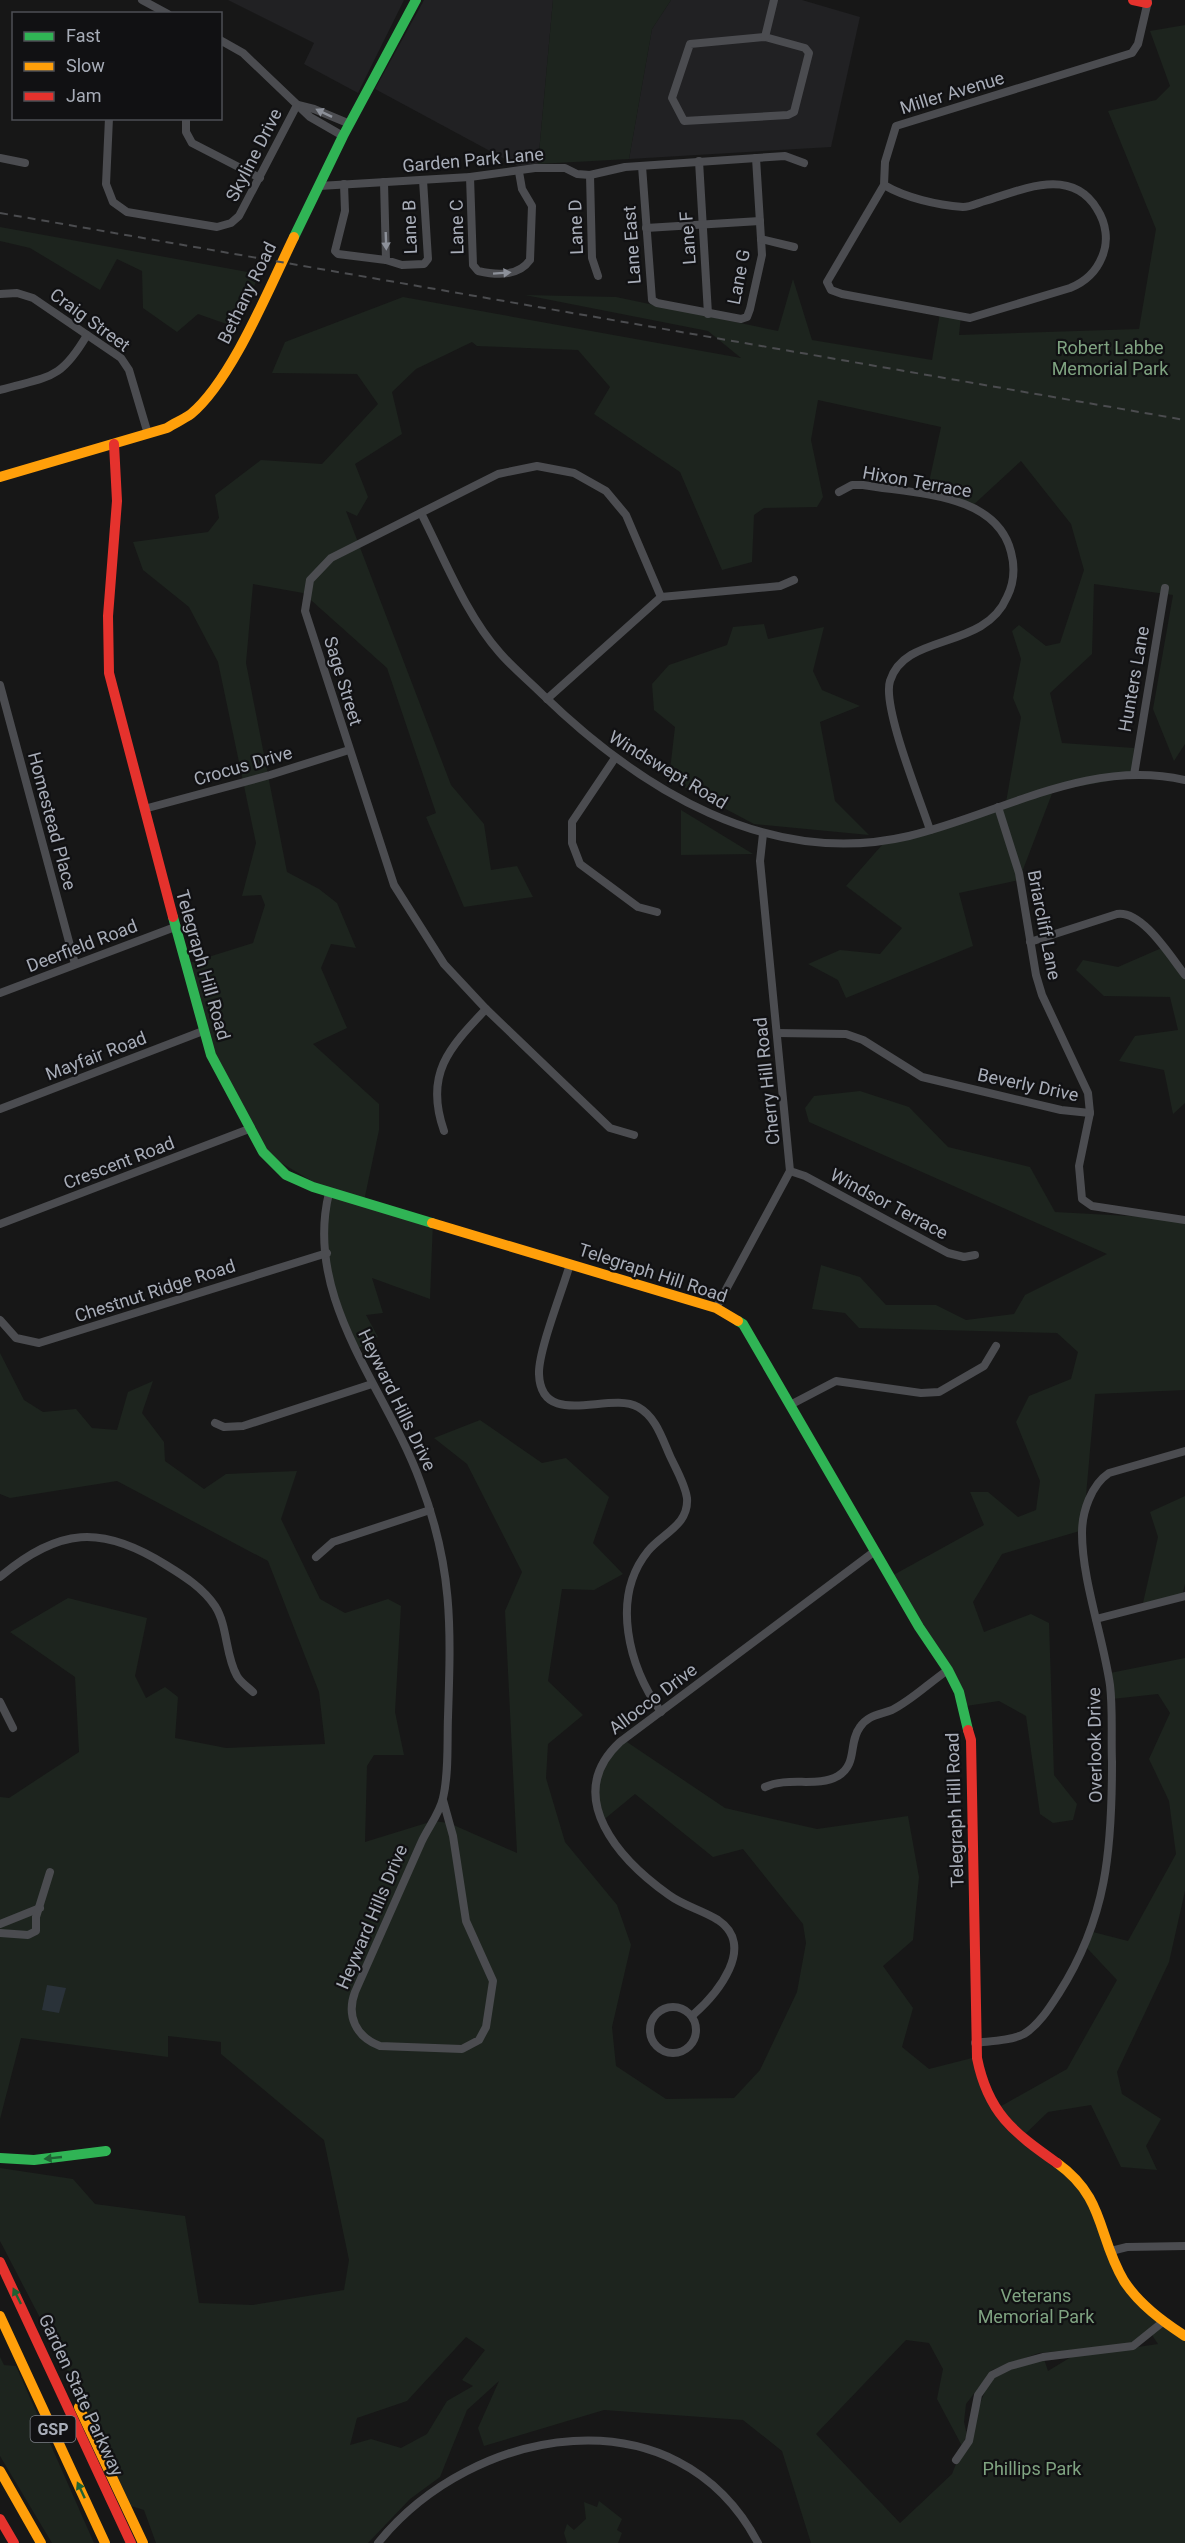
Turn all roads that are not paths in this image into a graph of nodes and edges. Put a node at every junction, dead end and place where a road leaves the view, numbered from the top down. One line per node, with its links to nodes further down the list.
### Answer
1 (142, 0): 6 (street)
2 (416, 0): 12 (main road, Bethany Road)
3 (774, 0): 7 (street)
4 (1133, 0): 5 (main road)
5 (1147, 1): 27 (street, Miller Avenue)
6 (153, 10)
7 (765, 37): 7 (street)
8 (222, 43): 9 (street)
9 (297, 105): 12 (street, one-way to 9); 13 (street); 22 (street, Skyline Drive)
10 (109, 120): 22 (street, Skyline Drive)
11 (186, 120): 22 (street)
12 (350, 124): 13 (main road, Bethany Road)
13 (343, 136): 28 (main road, Bethany Road)
14 (0, 158): 17 (street)
15 (756, 158): 16 (street, Garden Park Lane); 18 (street, Garden Park Lane); 29 (street, Lane G)
16 (699, 161): 19 (street, Garden Park Lane); 30 (street, Lane F)
17 (26, 163)
18 (804, 163)
19 (642, 165): 21 (street, Garden Park Lane); 31 (street, Lane East)
20 (519, 172): 21 (street, Garden Park Lane); 23 (street, Garden Park Lane); 23 (street, Lane C, one-way to 20)
21 (590, 175): 35 (street, Lane D)
22 (260, 177)
23 (470, 177): 24 (street, Garden Park Lane)
24 (423, 180): 25 (street, Garden Park Lane); 34 (street, Lane B)
25 (384, 182): 26 (street, Garden Park Lane); 34 (street, Lane B, one-way to 34)
26 (344, 184): 28 (street, Garden Park Lane); 34 (street)
27 (884, 185): 27 (street, Miller Avenue)
28 (319, 186): 40 (main road, Bethany Road)
29 (760, 221): 30 (street); 32 (street, Lane G)
30 (702, 225): 31 (street); 37 (street, Lane F)
31 (646, 228): 37 (street, Lane East)
32 (761, 239): 33 (street, Lane G); 37 (street, Lane G)
33 (794, 247)
34 (386, 260)
35 (598, 276)
36 (0, 294): 38 (street, Craig Street)
37 (708, 314)
38 (87, 335): 39 (street); 40 (street, Craig Street)
39 (0, 390)
40 (148, 434): 41 (main road, Bethany Road)
41 (114, 444): 42 (main road, Bethany Road); 56 (main road, Telegraph Hill Road)
42 (0, 477)
43 (839, 492): 57 (street, Hixon Terrace)
44 (421, 513): 47 (street, Sage Street); 49 (street, Windswept Road); 51 (street, Sage Street)
45 (794, 580): 47 (street)
46 (1165, 588): 53 (street, Hunters Lane)
47 (661, 597): 49 (street)
48 (0, 686): 50 (street, Homestead Place)
49 (547, 699): 52 (street, Windswept Road)
50 (3, 708): 62 (street, Homestead Place)
51 (349, 750): 56 (street, Crocus Drive); 65 (street, Sage Street)
52 (615, 758): 58 (street, Windswept Road); 59 (street)
53 (1134, 775): 54 (street, Windswept Road); 55 (street, Windswept Road)
54 (1185, 780)
55 (998, 807): 57 (street, Windswept Road); 61 (street, Briarcliff Lane)
56 (144, 809): 60 (main road, Telegraph Hill Road)
57 (930, 830): 58 (street, Windswept Road)
58 (763, 834): 67 (street, Cherry Hill Road)
59 (657, 912)
60 (175, 927): 62 (street, Deerfield Road); 66 (main road, Telegraph Hill Road)
61 (1030, 942): 63 (street); 69 (street, Briarcliff Lane)
62 (75, 964): 64 (street, Deerfield Road)
63 (1185, 975)
64 (0, 993)
65 (486, 1009): 71 (street); 72 (street, Sage Street)
66 (203, 1031): 68 (street, Mayfair Road); 70 (main road, Telegraph Hill Road)
67 (777, 1032): 69 (street, Beverly Drive); 73 (street, Cherry Hill Road)
68 (0, 1109)
69 (1090, 1113): 75 (street, Beverly Drive)
70 (249, 1129): 74 (main road, Telegraph Hill Road); 76 (street, Crescent Road)
71 (444, 1131)
72 (634, 1135)
73 (790, 1171): 78 (street, Windsor Terrace); 80 (street)
74 (329, 1193): 77 (street, Heyward Hills Drive); 79 (main road, Telegraph Hill Road)
75 (1185, 1220)
76 (0, 1224)
77 (327, 1253): 81 (street, Chestnut Ridge Road); 83 (street, Heyward Hills Drive)
78 (975, 1255)
79 (570, 1264): 80 (main road, Telegraph Hill Road); 97 (street)
80 (717, 1308): 84 (main road, Telegraph Hill Road)
81 (0, 1320)
82 (996, 1346): 84 (street)
83 (372, 1383): 85 (street); 87 (street, Heyward Hills Drive)
84 (792, 1404): 88 (main road, Telegraph Hill Road)
85 (215, 1423)
86 (1185, 1451): 93 (street, Overlook Drive)
87 (430, 1510): 89 (street); 100 (street, Heyward Hills Drive)
88 (875, 1551): 94 (main road, Telegraph Hill Road); 97 (street, Allocco Drive)
89 (316, 1557)
90 (0, 1563): 91 (street)
91 (3, 1574): 95 (street)
92 (1185, 1596): 93 (street)
93 (1096, 1619): 106 (street, Overlook Drive)
94 (948, 1670): 99 (street); 106 (main road, Telegraph Hill Road)
95 (253, 1692)
96 (0, 1702): 98 (street)
97 (661, 1712): 105 (street, Allocco Drive)
98 (13, 1728)
99 (765, 1787)
100 (443, 1800): 100 (street, Heyward Hills Drive)
101 (50, 1872): 102 (street)
102 (40, 1908): 103 (street); 104 (street)
103 (0, 1924)
104 (0, 1933)
105 (693, 2015): 105 (street)
106 (975, 2043): 110 (main road, Telegraph Hill Road)
107 (106, 2151): 108 (main road, one-way to 108)
108 (0, 2158)
109 (1185, 2246): 110 (street)
110 (1111, 2251): 113 (main road, Telegraph Hill Road)
111 (0, 2262): 114 (main road, Garden State Parkway / GSP, one-way to 111)
112 (0, 2316): 121 (main road, GSP, one-way to 112)
113 (1164, 2321): 115 (main road, Telegraph Hill Road); 116 (street)
114 (34, 2331): 122 (main road, Garden State Parkway / GSP); 123 (main road)
115 (1185, 2336)
116 (956, 2460)
117 (0, 2471): 120 (main road)
118 (1, 2521): 119 (main road)
119 (12, 2543)
120 (41, 2543)
121 (105, 2543)
122 (131, 2543)
123 (143, 2543)
124 (378, 2543): 125 (street)
125 (758, 2543)

